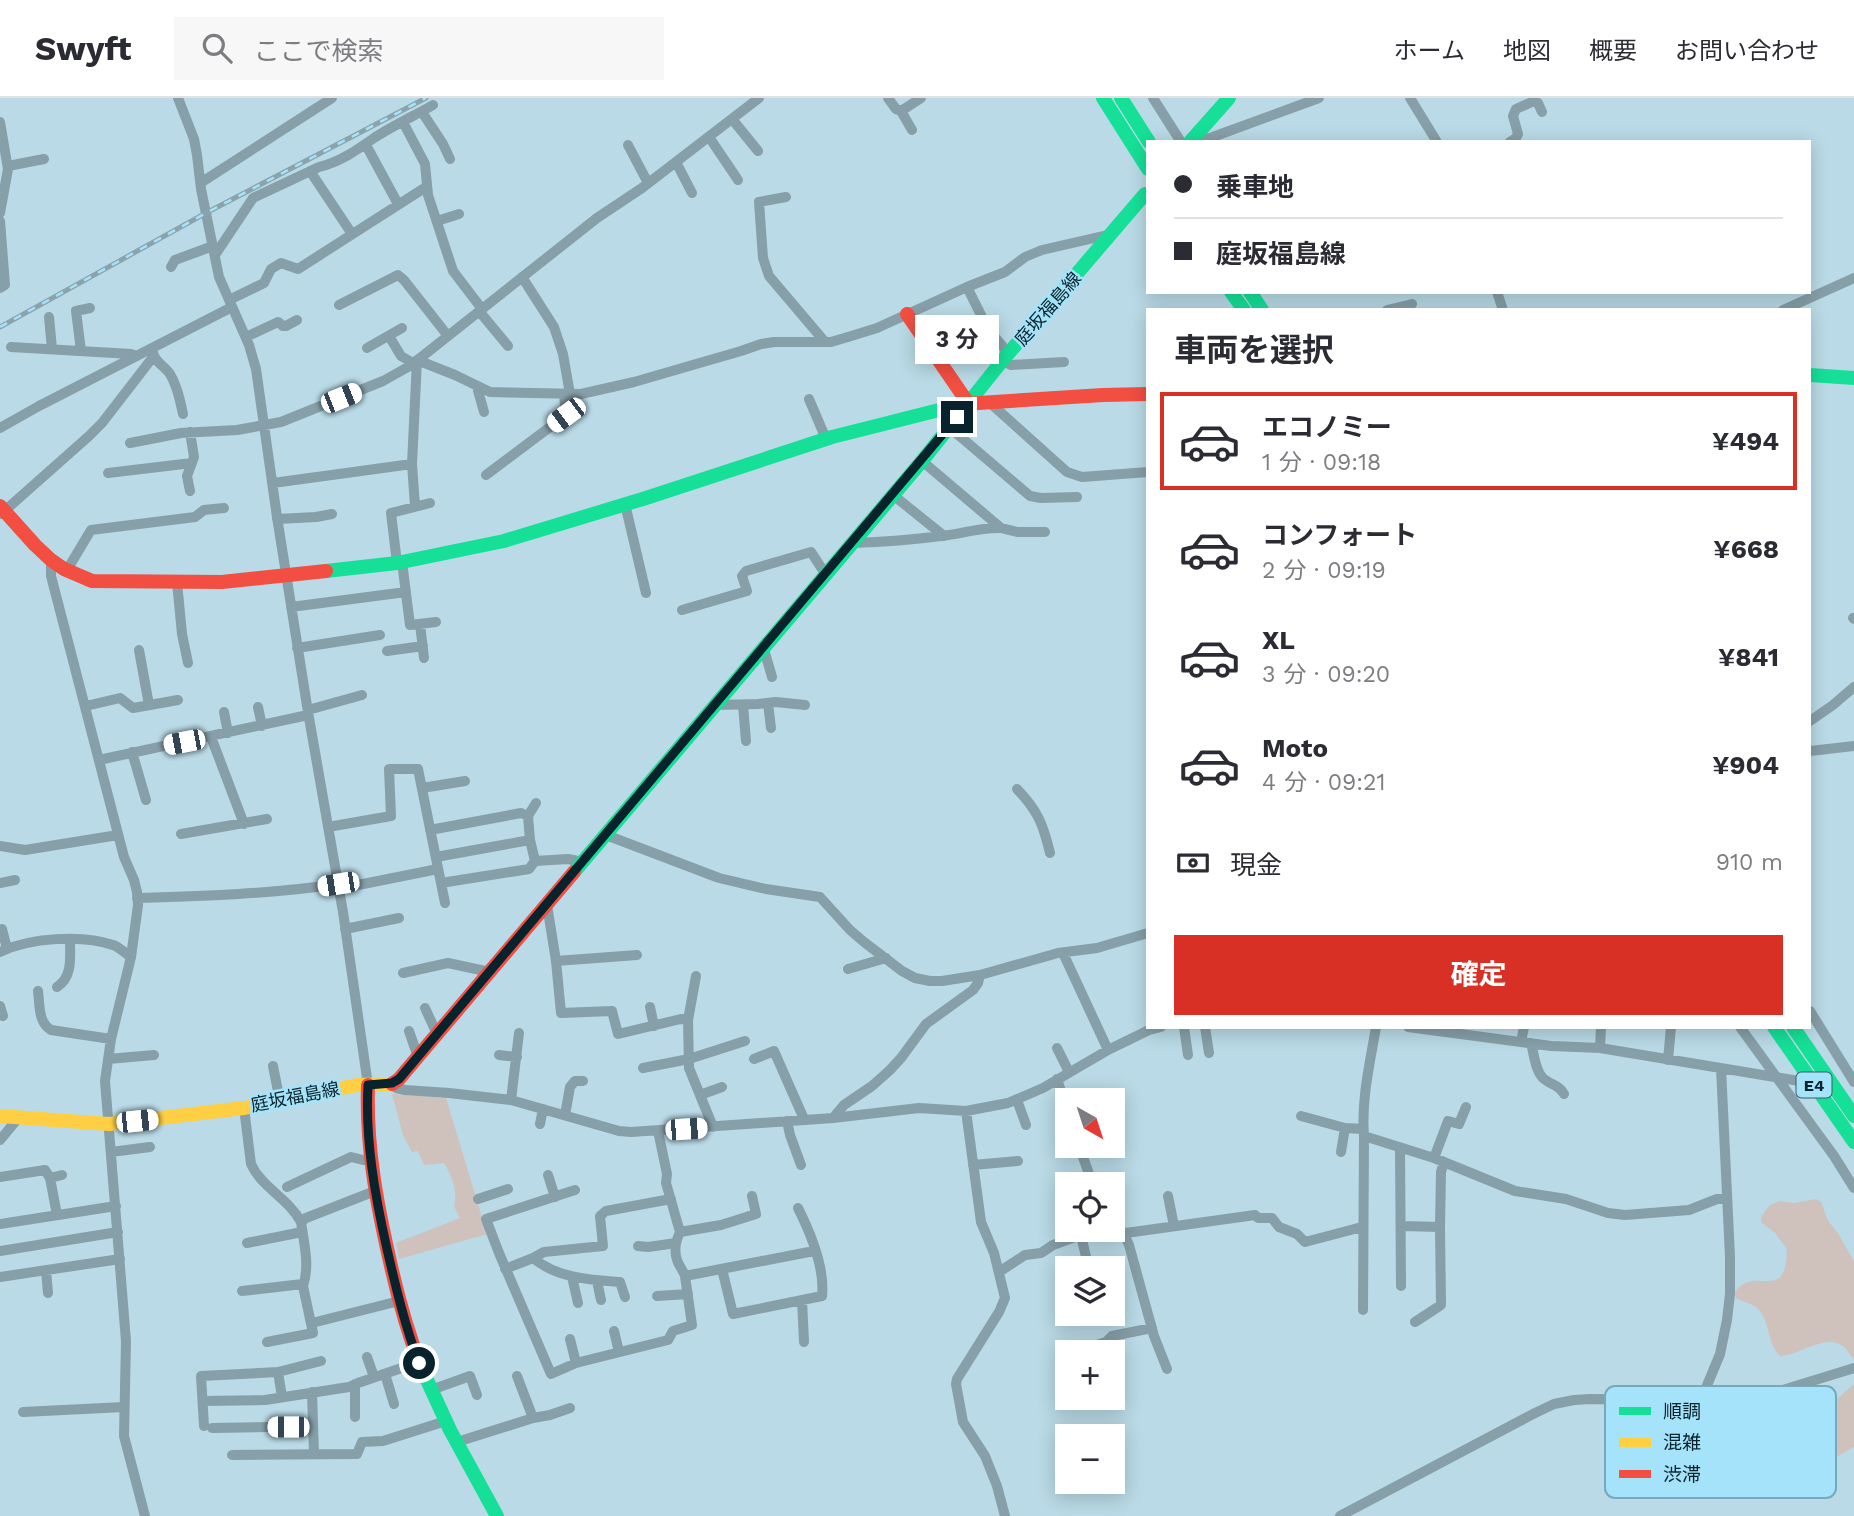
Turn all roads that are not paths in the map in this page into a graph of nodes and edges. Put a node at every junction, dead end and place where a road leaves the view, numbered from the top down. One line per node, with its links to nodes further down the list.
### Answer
1 (178, 98): 37 (street)
2 (332, 98): 37 (street)
3 (759, 98): 16 (street)
4 (888, 98): 13 (street)
5 (921, 98): 13 (street)
6 (1103, 98): 34 (main road)
7 (1121, 98): 21 (main road)
8 (1153, 98): 22 (street)
9 (1228, 98): 23 (main road)
10 (1319, 98): 24 (street)
11 (1410, 98): 25 (street)
12 (433, 105): 15 (street)
13 (901, 111): 19 (street)
14 (1542, 111): 26 (street)
15 (422, 112): 18 (street); 31 (street)
16 (732, 119): 20 (street); 29 (street)
17 (0, 122): 33 (street)
18 (403, 122): 27 (street); 40 (street)
19 (912, 131)
20 (709, 137): 32 (street); 36 (street)
21 (1148, 140)
22 (1186, 140)
23 (1188, 140)
24 (1195, 140)
25 (1436, 140)
26 (1513, 140)
27 (366, 145): 35 (street); 44 (street)
28 (628, 145): 38 (street)
29 (758, 151)
30 (44, 159): 33 (street)
31 (450, 159)
32 (676, 162): 38 (street); 41 (street)
33 (8, 166): 39 (street)
34 (1146, 166)
35 (310, 171): 49 (street); 52 (street)
36 (738, 180)
37 (202, 182): 52 (street)
38 (648, 183): 54 (street)
39 (2, 184): 45 (street)
40 (426, 187): 44 (street); 48 (street)
41 (692, 192)
42 (1146, 194): 50 (main road, 庭坂福島線)
43 (786, 197): 72 (street)
44 (398, 204): 49 (street)
45 (0, 213)
46 (459, 214): 48 (street)
47 (0, 220): 51 (street)
48 (437, 221): 64 (street)
49 (352, 234): 58 (street)
50 (1112, 234): 57 (street); 80 (main road, 庭坂福島線)
51 (1, 239): 56 (street)
52 (214, 250): 53 (street); 58 (street)
53 (171, 267)
54 (523, 277): 64 (street); 87 (street)
55 (1854, 278): 63 (street)
56 (0, 288)
57 (967, 288): 65 (street); 80 (street)
58 (231, 303): 71 (street); 78 (street)
59 (1412, 304): 62 (street)
60 (339, 305): 70 (street)
61 (90, 308): 77 (street)
62 (1395, 308)
63 (1787, 308)
64 (481, 310): 70 (street); 73 (street)
65 (907, 314): 72 (street); 90 (main road)
66 (48, 317): 76 (street)
67 (297, 320): 71 (street)
68 (402, 328): 69 (street)
69 (389, 336): 75 (street); 81 (street)
70 (448, 336): 81 (street)
71 (246, 337): 93 (street)
72 (825, 342): 87 (street)
73 (508, 346)
74 (11, 347): 76 (street)
75 (367, 348)
76 (52, 349): 77 (street)
77 (81, 351): 79 (street)
78 (153, 352): 79 (street); 92 (street); 113 (street)
79 (137, 356): 95 (street)
80 (1005, 358): 82 (street); 90 (main road, 庭坂福島線)
81 (415, 362): 85 (street); 93 (street); 101 (street)
82 (1064, 362)
83 (1811, 375): 84 (main road)
84 (1854, 378)
85 (477, 387): 87 (street); 91 (street)
86 (1146, 394): 89 (main road)
87 (567, 395): 104 (street)
88 (809, 399): 97 (street)
89 (989, 402): 90 (main road); 102 (street)
90 (968, 403): 94 (main road, 庭坂福島線); 97 (main road)
91 (484, 412)
92 (183, 414)
93 (265, 425): 96 (street); 105 (street)
94 (949, 427): 99 (main road, 庭坂福島線); 108 (street)
95 (0, 428)
96 (190, 432): 98 (street); 100 (street)
97 (826, 439): 110 (main road)
98 (130, 443)
99 (922, 461): 107 (main road, 庭坂福島線); 116 (street)
100 (192, 463): 103 (street); 106 (street)
101 (412, 464): 105 (street); 111 (street)
102 (1146, 472)
103 (108, 474)
104 (486, 475)
105 (273, 483): 115 (street)
106 (190, 491)
107 (893, 495): 118 (street); 119 (main road, 庭坂福島線)
108 (1077, 497)
109 (430, 503): 111 (street)
110 (625, 504): 121 (main road); 127 (street)
111 (415, 506): 121 (street)
112 (223, 508): 122 (street)
113 (1, 511): 120 (main road)
114 (332, 514): 115 (street)
115 (277, 519): 123 (street)
116 (1001, 528): 117 (street); 118 (street)
117 (1045, 532)
118 (944, 536): 119 (street)
119 (852, 543): 124 (main road, 庭坂福島線)
120 (51, 560): 122 (main road); 149 (street)
121 (400, 563): 123 (main road); 126 (street)
122 (67, 570): 125 (main road)
123 (286, 575): 125 (main road); 128 (street)
124 (826, 575): 129 (street); 136 (main road, 庭坂福島線)
125 (177, 582): 139 (street)
126 (406, 592): 128 (street); 131 (street)
127 (646, 593)
128 (291, 607): 134 (street)
129 (682, 610)
130 (436, 621): 131 (street)
131 (420, 624): 133 (street)
132 (380, 635): 134 (street)
133 (423, 646): 137 (street); 138 (street)
134 (298, 648): 152 (street)
135 (139, 650): 145 (street)
136 (761, 650): 140 (street); 146 (main road, 庭坂福島線)
137 (387, 651)
138 (424, 658)
139 (188, 663)
140 (772, 677)
141 (1854, 687): 153 (street)
142 (362, 695): 152 (street)
143 (178, 700): 145 (street)
144 (768, 703): 147 (street); 148 (street); 155 (street)
145 (149, 705): 149 (street)
146 (715, 705): 147 (street); 175 (main road, 庭坂福島線)
147 (743, 705): 158 (street)
148 (805, 705)
149 (86, 706): 162 (street)
150 (258, 707): 154 (street)
151 (224, 712): 156 (street)
152 (308, 713): 154 (street); 171 (street)
153 (1811, 720)
154 (262, 726): 156 (street)
155 (771, 728)
156 (228, 733): 157 (street)
157 (211, 737): 161 (street); 170 (street)
158 (746, 740)
159 (1854, 746): 160 (street)
160 (1811, 751)
161 (132, 752): 162 (street); 166 (street)
162 (99, 760): 174 (street)
163 (465, 781): 164 (street)
164 (422, 788): 171 (street); 172 (street)
165 (1017, 789): 178 (street)
166 (146, 800)
167 (536, 803): 168 (street)
168 (528, 816): 172 (street); 176 (street)
169 (267, 819): 170 (street)
170 (244, 824): 173 (street)
171 (328, 827): 186 (street)
172 (430, 830): 179 (street)
173 (181, 834)
174 (118, 835): 177 (street); 187 (street)
175 (606, 835): 181 (main road, 庭坂福島線); 199 (street)
176 (530, 840): 179 (street); 180 (street)
177 (0, 846)
178 (1050, 853)
179 (436, 856): 182 (street)
180 (535, 861): 181 (street); 185 (street)
181 (583, 862): 189 (main road, 庭坂福島線)
182 (438, 869): 185 (street); 186 (street)
183 (15, 880): 184 (street)
184 (0, 883)
185 (441, 883): 188 (street)
186 (338, 887): 187 (street); 192 (street)
187 (137, 898): 198 (street)
188 (445, 903)
189 (547, 905): 200 (street); 201 (main road, 庭坂福島線)
190 (399, 918): 192 (street)
191 (2, 929): 195 (street)
192 (345, 929): 253 (street)
193 (1146, 934): 196 (street)
194 (70, 940): 195 (street); 198 (street); 206 (street)
195 (4, 950)
196 (1063, 953): 204 (street); 232 (street)
197 (637, 956): 200 (street)
198 (131, 957): 227 (street)
199 (886, 958): 202 (street); 204 (street)
200 (556, 961): 212 (street)
201 (489, 968): 203 (street); 225 (main road, 庭坂福島線)
202 (848, 969)
203 (403, 973)
204 (980, 975): 270 (street)
205 (696, 976): 211 (street)
206 (57, 987)
207 (38, 991): 227 (street)
208 (425, 1007): 225 (street)
209 (650, 1007): 212 (street)
210 (1811, 1013): 252 (street)
211 (688, 1020): 212 (street); 240 (street)
212 (654, 1026)
213 (1153, 1029): 232 (street)
214 (1184, 1029): 236 (street)
215 (1205, 1029): 233 (street)
216 (1376, 1029): 279 (street)
217 (1423, 1029): 229 (street)
218 (1524, 1029): 229 (street)
219 (1601, 1029): 231 (street)
220 (1671, 1029): 242 (street)
221 (1741, 1029): 247 (street)
222 (1775, 1029): 281 (main road, E4)
223 (1794, 1029): 268 (main road, E4)
224 (409, 1031): 237 (street)
225 (437, 1034): 237 (main road, 庭坂福島線)
226 (519, 1034): 238 (street)
227 (111, 1039): 239 (street)
228 (745, 1041): 240 (street)
229 (1526, 1043): 231 (street); 256 (street)
230 (1057, 1048): 246 (street)
231 (1600, 1048): 242 (street)
232 (1108, 1050): 246 (street)
233 (1209, 1053)
234 (154, 1055): 239 (street)
235 (499, 1055): 238 (street)
236 (1188, 1055)
237 (418, 1057): 251 (main road, 庭坂福島線)
238 (516, 1057): 258 (street)
239 (108, 1059): 273 (street)
240 (689, 1059): 244 (street); 257 (street)
241 (754, 1059): 271 (street)
242 (1668, 1060): 245 (street)
243 (273, 1066): 260 (street)
244 (643, 1068)
245 (1721, 1068): 247 (street); 305 (street)
246 (1069, 1072): 248 (street)
247 (1776, 1078): 250 (street); 296 (street)
248 (1057, 1079): 255 (street); 259 (street)
249 (583, 1081): 265 (street)
250 (1799, 1081)
251 (392, 1083): 253 (main road, 庭坂福島線); 258 (street)
252 (1853, 1084)
253 (368, 1085): 260 (main road, 庭坂福島線); 286 (main road)
254 (722, 1087): 257 (street)
255 (1060, 1088)
256 (1564, 1094)
257 (700, 1095): 276 (street)
258 (511, 1100): 263 (street)
259 (1017, 1100): 264 (street); 275 (street)
260 (280, 1101): 262 (main road, 庭坂福島線)
261 (1466, 1107): 287 (street)
262 (244, 1108): 273 (main road, 庭坂福島線); 312 (street)
263 (543, 1109): 265 (street); 274 (street)
264 (966, 1111): 270 (street); 290 (street)
265 (565, 1115): 278 (street)
266 (0, 1116): 269 (main road, 庭坂福島線)
267 (1301, 1116): 277 (street)
268 (1854, 1116)
269 (19, 1117): 273 (main road, 庭坂福島線); 280 (street)
270 (833, 1118): 271 (street)
271 (804, 1119): 272 (street)
272 (787, 1121): 276 (street); 289 (street)
273 (108, 1124): 284 (street)
274 (540, 1124)
275 (1026, 1125)
276 (713, 1127): 278 (street)
277 (1345, 1128): 279 (street); 285 (street)
278 (658, 1131): 304 (street)
279 (1363, 1132): 283 (street); 313 (street)
280 (0, 1140)
281 (1854, 1142)
282 (150, 1147): 284 (street)
283 (1400, 1148): 287 (street); 311 (street)
284 (111, 1152): 306 (street)
285 (1341, 1152)
286 (372, 1159): 295 (street); 299 (main road)
287 (1439, 1160): 305 (street); 314 (street)
288 (1018, 1161): 290 (street)
289 (801, 1165)
290 (973, 1165): 330 (street)
291 (62, 1175): 294 (street)
292 (548, 1175): 302 (street)
293 (0, 1177): 294 (street)
294 (50, 1178): 308 (street)
295 (288, 1187)
296 (1854, 1188)
297 (508, 1189): 303 (street)
298 (575, 1190): 302 (street)
299 (375, 1191): 312 (street); 344 (main road)
300 (752, 1196): 316 (street)
301 (1168, 1196): 310 (street)
302 (555, 1197): 327 (street)
303 (478, 1199)
304 (671, 1199): 316 (street); 325 (street)
305 (1727, 1199): 366 (street)
306 (116, 1206): 308 (street); 315 (street)
307 (798, 1208): 324 (street)
308 (57, 1215): 309 (street)
309 (0, 1224)
310 (1174, 1226): 313 (street); 317 (street)
311 (1401, 1226): 314 (street); 336 (street)
312 (302, 1227): 319 (street); 335 (street)
313 (1362, 1227): 346 (street)
314 (1440, 1227): 347 (street)
315 (118, 1232): 323 (street); 326 (street)
316 (680, 1232): 321 (street)
317 (1125, 1233)
318 (1125, 1237): 349 (street)
319 (247, 1242)
320 (1062, 1242): 330 (street)
321 (676, 1243): 322 (street); 331 (street)
322 (638, 1247)
323 (0, 1251)
324 (814, 1251): 328 (street); 343 (street)
325 (533, 1258): 327 (street); 333 (street)
326 (120, 1259): 329 (street); 375 (street)
327 (505, 1269): 359 (street)
328 (722, 1269): 331 (street); 343 (street)
329 (46, 1270): 332 (street); 338 (street)
330 (999, 1272): 387 (street)
331 (685, 1276): 339 (street)
332 (0, 1277)
333 (572, 1277): 334 (street); 345 (street)
334 (597, 1281): 341 (street); 342 (street)
335 (303, 1284): 337 (street); 348 (street)
336 (1402, 1286)
337 (242, 1291)
338 (48, 1293)
339 (688, 1294): 340 (street); 355 (street)
340 (657, 1296)
341 (625, 1297)
342 (601, 1300)
343 (802, 1300): 354 (street)
344 (399, 1301): 348 (street); 358 (main road)
345 (578, 1303)
346 (1363, 1310)
347 (1415, 1322)
348 (312, 1323): 353 (street)
349 (1152, 1328): 352 (street); 361 (street)
350 (614, 1331): 355 (street)
351 (570, 1339): 359 (street)
352 (1108, 1340)
353 (267, 1342)
354 (804, 1342)
355 (619, 1352): 359 (street)
356 (368, 1357): 363 (street)
357 (321, 1361): 362 (street)
358 (419, 1363): 363 (street); 368 (main road)
359 (576, 1363)
360 (1854, 1368): 367 (street)
361 (1167, 1369)
362 (278, 1372): 371 (street); 373 (street)
363 (380, 1375): 365 (street); 374 (street)
364 (517, 1376): 379 (street)
365 (355, 1384): 369 (street); 378 (street)
366 (1707, 1386)
367 (1796, 1386)
368 (431, 1390): 370 (street); 380 (main road)
369 (312, 1392): 371 (street); 381 (street)
370 (477, 1395)
371 (282, 1397): 373 (street)
372 (1605, 1399): 388 (street)
373 (202, 1401): 381 (street)
374 (394, 1405)
375 (124, 1407): 377 (street); 385 (street)
376 (570, 1408): 379 (street)
377 (23, 1412)
378 (355, 1417)
379 (533, 1418): 382 (street)
380 (446, 1421): 382 (main road); 383 (street)
381 (313, 1426): 383 (street)
382 (457, 1442): 386 (main road)
383 (314, 1454): 384 (street)
384 (232, 1455)
385 (145, 1516)
386 (497, 1516)
387 (1005, 1516)
388 (1339, 1516)

